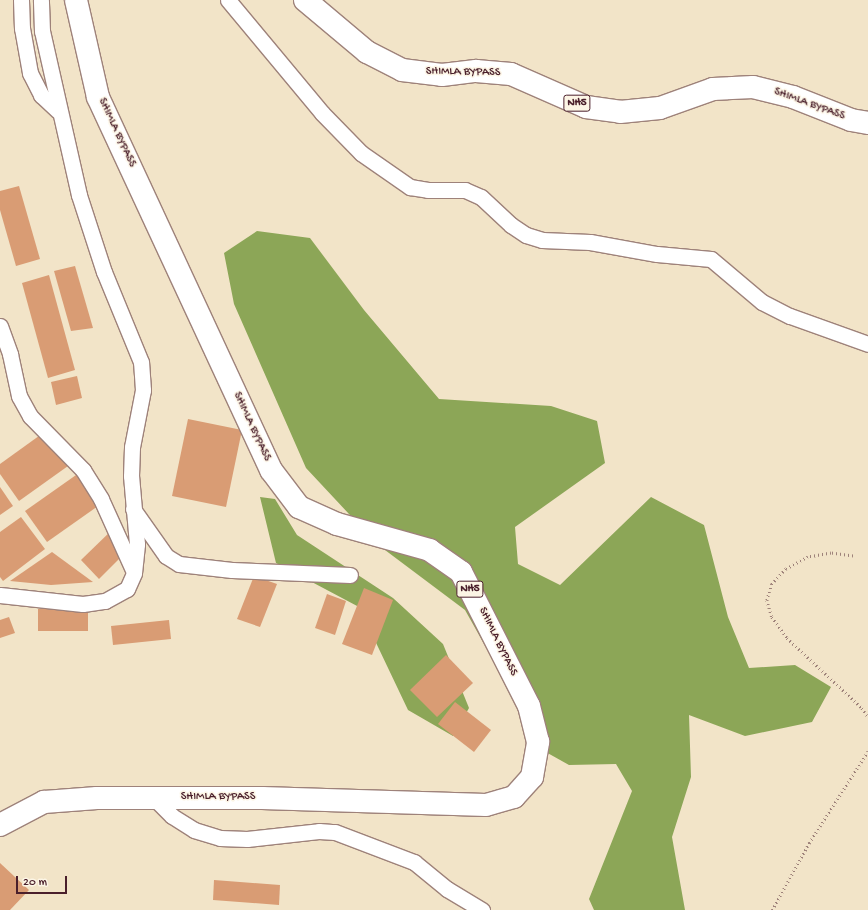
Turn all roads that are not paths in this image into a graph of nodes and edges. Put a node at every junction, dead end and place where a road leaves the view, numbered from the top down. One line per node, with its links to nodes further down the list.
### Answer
1 (21, 0): 6 (street)
2 (41, 0): 6 (street)
3 (76, 0): 14 (highway, SHIMLA BYPASS / NH5)
4 (228, 0): 9 (street)
5 (305, 0): 7 (highway, SHIMLA BYPASS / NH5)
6 (58, 111): 10 (street)
7 (868, 123)
8 (0, 326): 11 (street)
9 (868, 344)
10 (133, 508): 11 (street); 12 (street)
11 (134, 572): 13 (street)
12 (350, 575)
13 (0, 595)
14 (154, 798): 15 (highway, SHIMLA BYPASS / NH5); 16 (street)
15 (0, 825)
16 (482, 910)

